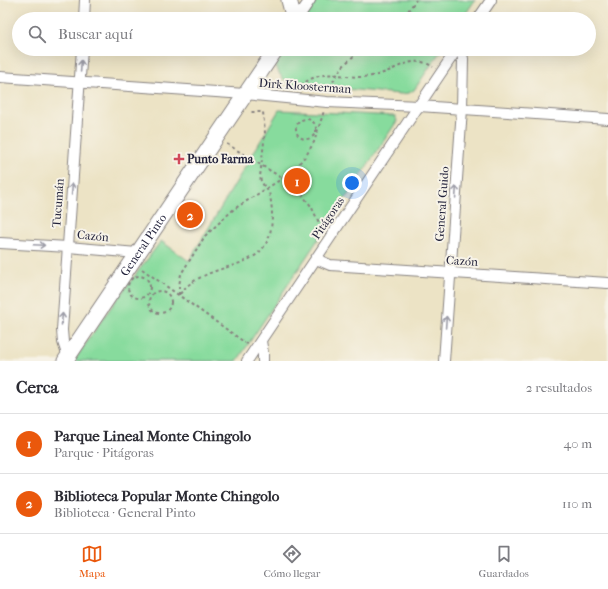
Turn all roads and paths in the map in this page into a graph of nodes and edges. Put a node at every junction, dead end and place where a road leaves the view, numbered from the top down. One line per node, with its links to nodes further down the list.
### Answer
1 (85, 0): 6 (street)
2 (289, 0): 7 (main road)
3 (310, 0): 8 (street)
4 (416, 0): 9 (path)
5 (491, 0): 10 (street)
6 (84, 12)
7 (293, 12)
8 (301, 12)
9 (407, 12)
10 (483, 12)
11 (82, 56): 19 (street, Tucumán, one-way to 11)
12 (271, 56): 24 (main road, General Pinto)
13 (354, 56): 17 (path)
14 (452, 56): 16 (street, Pitágoras)
15 (463, 56): 28 (street, General Guido)
16 (442, 72): 17 (path); 27 (street, Pitágoras)
17 (336, 74): 20 (path); 23 (path)
18 (0, 77): 19 (street, Dirk Kloosterman)
19 (80, 83): 24 (street, Dirk Kloosterman); 38 (street, Tucumán, one-way to 19)
20 (296, 89): 21 (path); 25 (path); 25 (path)
21 (303, 90)
22 (323, 91): 23 (path)
23 (330, 92): 26 (path)
24 (245, 94): 25 (street, Dirk Kloosterman); 29 (main road, General Pinto)
25 (290, 94): 26 (street, Dirk Kloosterman)
26 (327, 102): 27 (street, Dirk Kloosterman); 31 (path)
27 (419, 106): 28 (street, Dirk Kloosterman); 36 (street, Pitágoras)
28 (462, 109): 30 (street, Dirk Kloosterman); 41 (street, General Guido, one-way to 28)
29 (234, 111): 32 (main road, General Pinto); 33 (path)
30 (608, 119)
31 (316, 134): 31 (path); 34 (path)
32 (216, 137): 33 (path); 39 (main road, General Pinto)
33 (262, 166): 34 (path); 35 (path)
34 (283, 178): 35 (path); 36 (path)
35 (266, 188): 46 (path); 46 (path)
36 (328, 242): 40 (street, Pitágoras)
37 (0, 243): 38 (street, Cazón, one-way to 38)
38 (68, 247): 39 (street, Cazón); 48 (street, Tucumán, one-way to 38)
39 (134, 257): 43 (path); 48 (main road, General Pinto)
40 (316, 260): 41 (street, Cazón); 47 (street, Pitágoras)
41 (450, 273): 42 (street, Cazón); 51 (street, General Guido, one-way to 41)
42 (608, 283)
43 (168, 287): 44 (path); 46 (path)
44 (165, 292): 45 (path); 45 (path)
45 (150, 294): 45 (path)
46 (179, 295): 47 (path)
47 (258, 345): 49 (street, Pitágoras); 50 (street)
48 (66, 359)
49 (247, 361)
50 (263, 361)
51 (444, 361)

